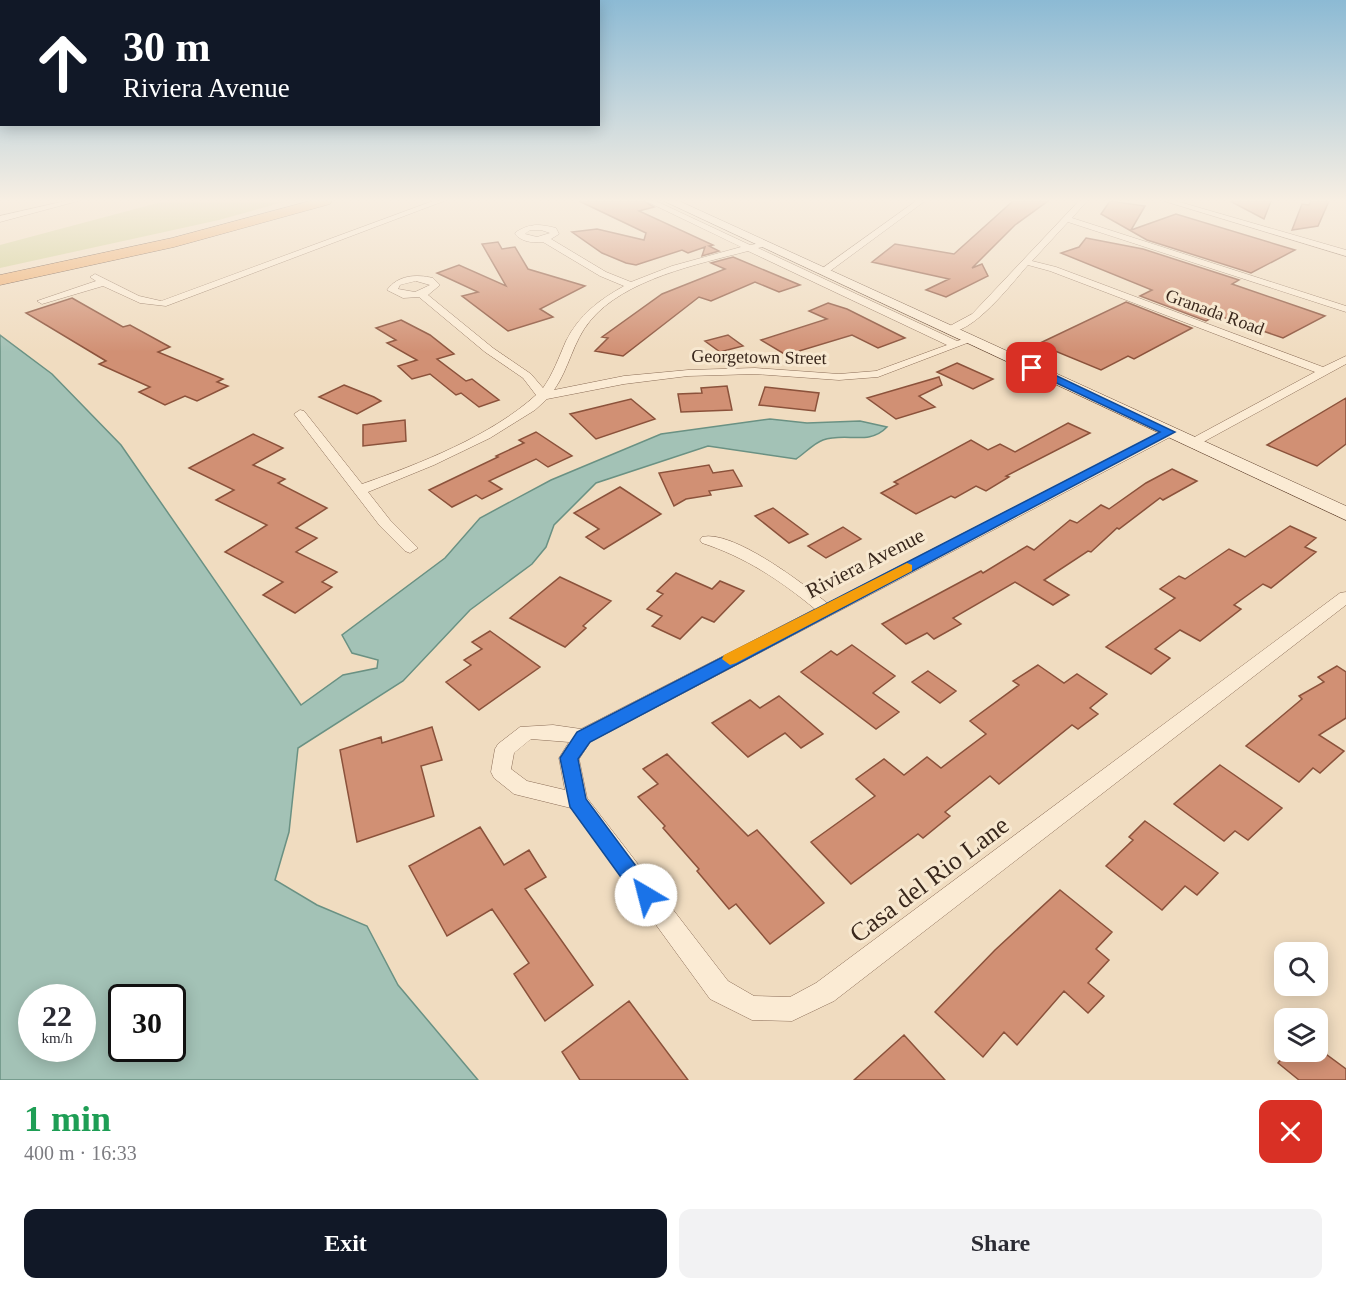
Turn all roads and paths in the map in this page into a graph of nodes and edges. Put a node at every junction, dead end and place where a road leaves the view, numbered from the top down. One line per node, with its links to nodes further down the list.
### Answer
1 (112, 251): 12 (highway)
2 (128, 251): 12 (highway)
3 (304, 251): 18 (street)
4 (565, 251): 16 (street)
5 (738, 251): 16 (street, Georgetown Street)
6 (768, 251): 21 (street)
7 (771, 251): 13 (main road)
8 (851, 251): 13 (street)
9 (1036, 251): 11 (street)
10 (1167, 251): 19 (street)
11 (1026, 262): 20 (street); 23 (street, Granada Road)
12 (37, 270): 14 (highway); 15 (highway)
13 (823, 272): 20 (main road)
14 (0, 273)
15 (0, 280)
16 (631, 286): 24 (street, Georgetown Street)
17 (421, 294): 24 (street)
18 (42, 301)
19 (1346, 309)
20 (950, 330): 21 (main road)
21 (963, 343): 24 (street, Georgetown Street); 26 (main road)
22 (1346, 359): 23 (street)
23 (1324, 371): 27 (street)
24 (543, 396): 28 (street, Georgetown Street)
25 (300, 414): 28 (street)
26 (1169, 432): 27 (main road); 33 (street, Riviera Avenue)
27 (1194, 443): 29 (main road)
28 (360, 490): 31 (street)
29 (1346, 514)
30 (707, 540): 33 (street)
31 (410, 548)
32 (1346, 597): 35 (street, Casa del Rio Lane)
33 (826, 610): 34 (street, Riviera Avenue)
34 (584, 737): 35 (street); 35 (street)
35 (577, 801)

